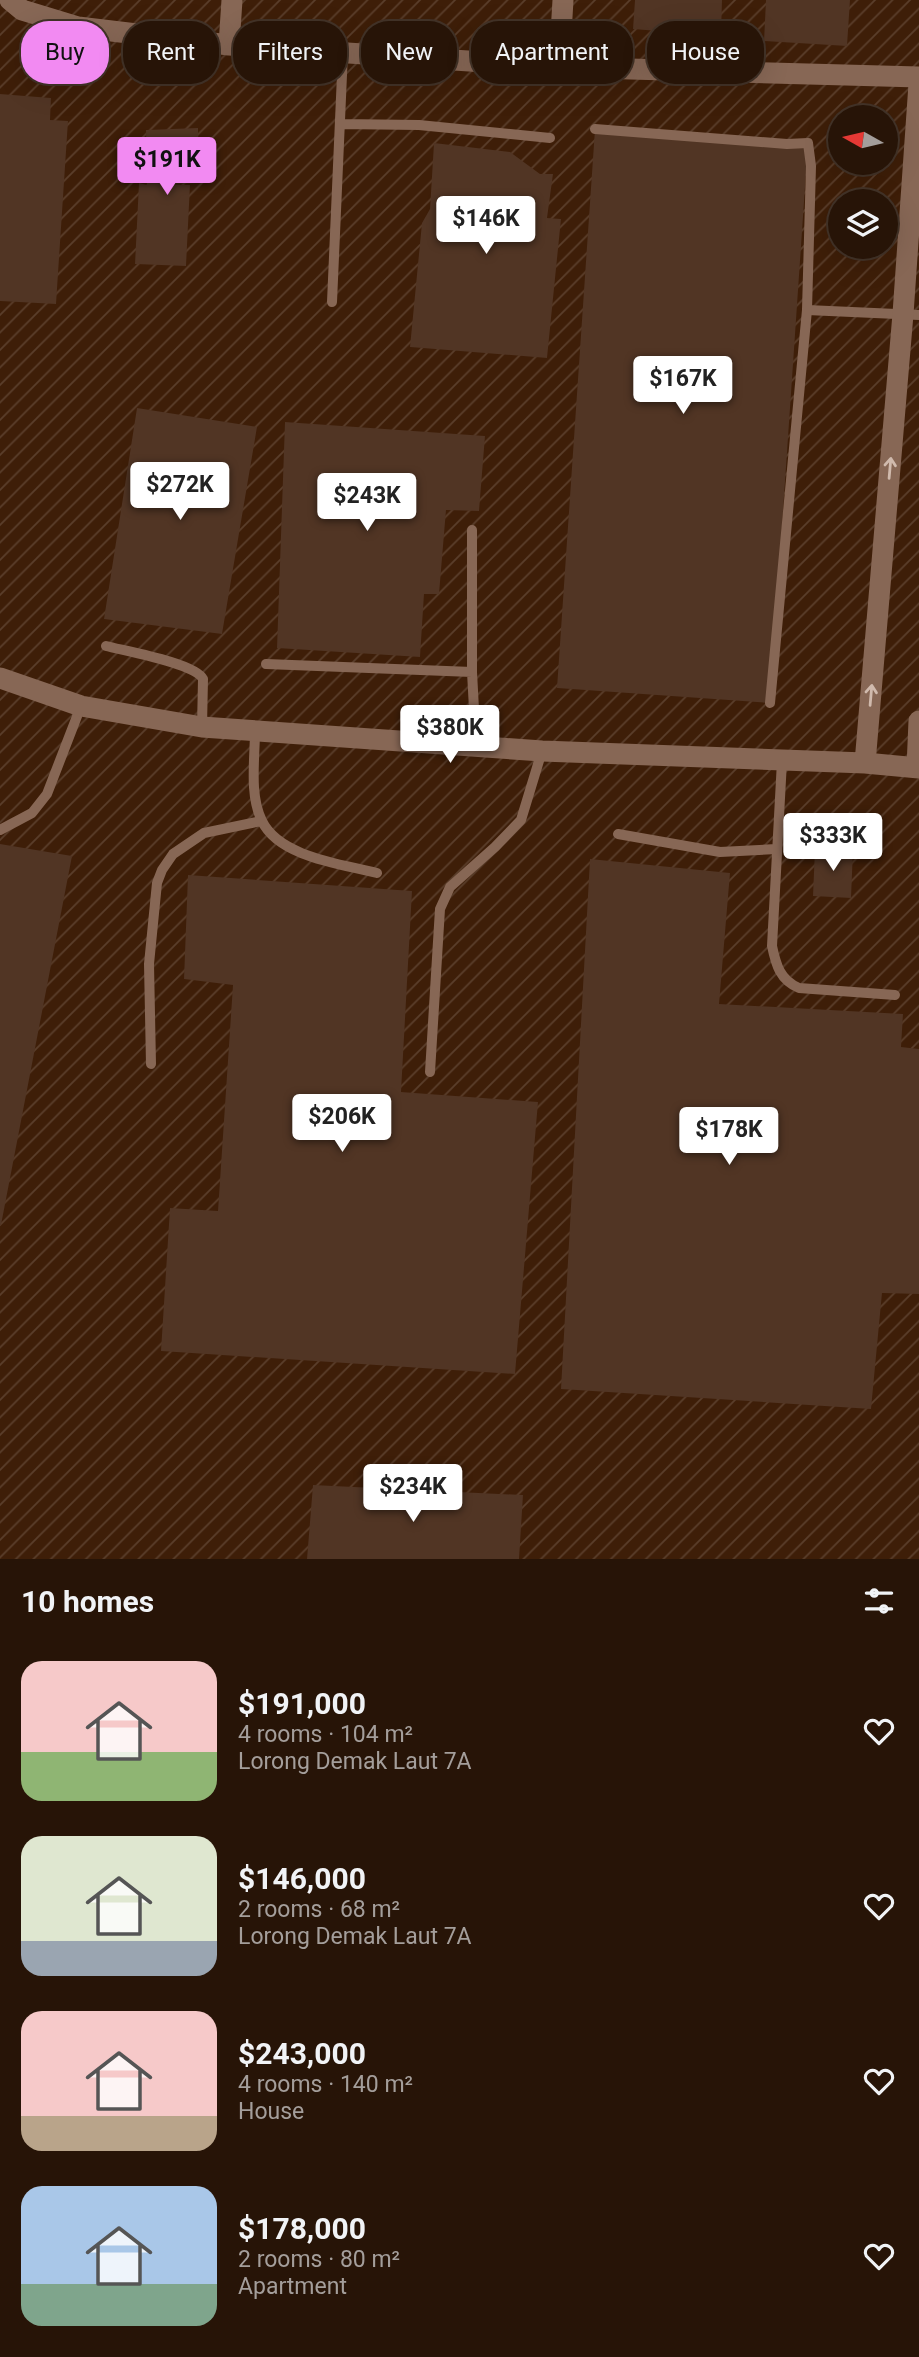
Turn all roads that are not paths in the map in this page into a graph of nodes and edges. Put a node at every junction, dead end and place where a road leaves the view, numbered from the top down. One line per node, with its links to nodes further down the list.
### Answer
1 (10, 0): 5 (street)
2 (232, 0): 5 (street)
3 (563, 0): 4 (street)
4 (562, 21)
5 (229, 45): 6 (street)
6 (233, 45)
7 (347, 52): 8 (street)
8 (471, 61)
9 (633, 69): 10 (street)
10 (919, 77)
11 (342, 84): 13 (lane)
12 (919, 84): 18 (street)
13 (340, 124): 15 (lane); 16 (lane)
14 (595, 129): 17 (lane)
15 (550, 138)
16 (332, 302)
17 (807, 310): 18 (lane); 24 (lane)
18 (911, 315): 32 (street, one-way to 18)
19 (472, 530): 22 (lane)
20 (106, 646): 27 (lane)
21 (266, 664): 22 (lane)
22 (472, 671): 29 (lane)
23 (0, 678): 25 (street)
24 (770, 703)
25 (81, 706): 27 (street); 35 (lane)
26 (919, 721): 33 (street)
27 (202, 727): 28 (street)
28 (255, 730): 29 (street); 34 (lane)
29 (476, 746): 30 (street)
30 (542, 751): 31 (street); 41 (lane)
31 (782, 761): 32 (street); 37 (lane)
32 (865, 763): 33 (street)
33 (918, 768)
34 (261, 821): 38 (lane); 40 (lane)
35 (0, 830)
36 (618, 834): 37 (lane)
37 (776, 849): 39 (lane)
38 (377, 873)
39 (895, 995)
40 (150, 1064)
41 (430, 1072)

